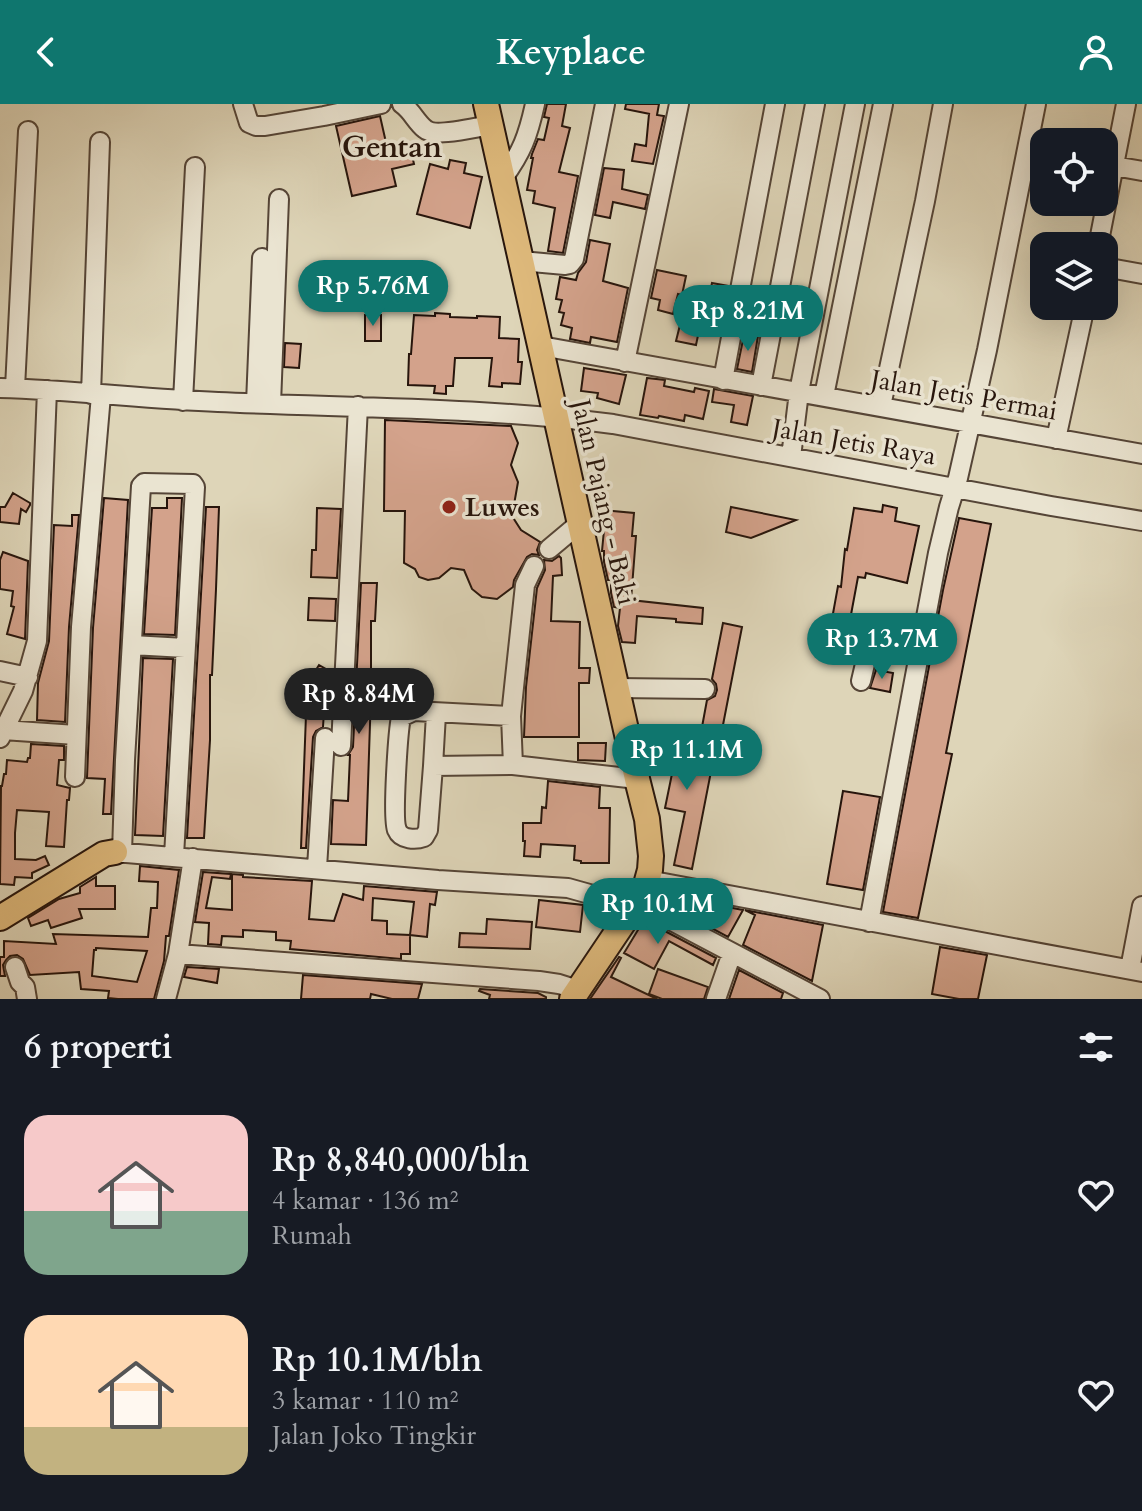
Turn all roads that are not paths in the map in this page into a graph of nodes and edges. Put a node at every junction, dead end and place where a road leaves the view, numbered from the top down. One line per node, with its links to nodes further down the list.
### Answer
1 (243, 104): 2 (street)
2 (381, 104)
3 (402, 104): 14 (street)
4 (535, 104): 21 (street)
5 (605, 104): 24 (street)
6 (679, 104): 29 (street)
7 (775, 104): 30 (street)
8 (815, 104): 31 (street)
9 (855, 104): 34 (street)
10 (883, 104): 36 (street)
11 (943, 104): 40 (street)
12 (1036, 104): 42 (street)
13 (1126, 104): 17 (street)
14 (488, 114): 21 (main road, Jalan Pajang - Baki)
15 (28, 131): 32 (street)
16 (100, 142): 35 (street)
17 (1118, 145)
18 (195, 167): 37 (street)
19 (1118, 167): 20 (street)
20 (1142, 171)
21 (503, 178): 24 (main road, Jalan Pajang - Baki)
22 (279, 199): 38 (street)
23 (262, 258): 38 (street)
24 (521, 261): 28 (main road, Jalan Pajang - Baki)
25 (1118, 270): 26 (street)
26 (1142, 274)
27 (1082, 320): 43 (street)
28 (541, 346): 29 (street, Jalan Jetis Permai); 41 (main road, Jalan Pajang - Baki)
29 (625, 362): 30 (street, Jalan Jetis Permai)
30 (723, 380): 31 (street, Jalan Jetis Permai)
31 (761, 386): 34 (street, Jalan Jetis Permai)
32 (8, 388): 33 (street, Jalan Jetis Raya)
33 (47, 390): 35 (street, Jalan Jetis Raya); 55 (street)
34 (799, 392): 36 (street, Jalan Jetis Permai); 45 (street)
35 (96, 395): 37 (street, Jalan Jetis Raya); 62 (street)
36 (824, 396): 40 (street, Jalan Jetis Permai)
37 (183, 401): 38 (street, Jalan Jetis Raya)
38 (264, 404): 39 (street, Jalan Jetis Raya)
39 (358, 406): 41 (street, Jalan Jetis Raya); 70 (street)
40 (881, 406): 42 (street, Jalan Jetis Permai)
41 (557, 417): 45 (street, Jalan Jetis Raya); 48 (main road, Jalan Pajang - Baki)
42 (970, 422): 43 (street, Jalan Jetis Permai); 46 (street)
43 (1056, 439): 44 (street, Jalan Jetis Permai)
44 (1142, 454)
45 (791, 457): 46 (street, Jalan Jetis Raya)
46 (955, 487): 47 (street, Jalan Jetis Raya); 51 (street)
47 (1142, 521)
48 (580, 523): 49 (street); 57 (main road, Jalan Pajang - Baki)
49 (549, 549)
50 (534, 566): 60 (street)
51 (924, 637): 56 (street); 75 (street)
52 (132, 645): 53 (street); 53 (street); 67 (street)
53 (185, 648): 68 (street)
54 (0, 671): 55 (street)
55 (28, 677): 61 (street)
56 (861, 681)
57 (617, 688): 58 (street); 66 (main road, Jalan Pajang - Baki)
58 (705, 689)
59 (436, 714): 60 (street); 64 (street); 64 (street)
60 (511, 716): 63 (street)
61 (2, 734): 62 (street)
62 (76, 735): 65 (street)
63 (513, 765): 64 (street); 66 (street)
64 (433, 766)
65 (75, 777)
66 (637, 779): 71 (main road, Jalan Pajang - Baki)
67 (119, 852): 68 (street); 74 (main road)
68 (174, 853): 69 (street)
69 (193, 858): 70 (street); 77 (street)
70 (317, 868): 72 (street)
71 (648, 880): 72 (main road, Jalan Pajang - Baki); 75 (street)
72 (636, 906): 76 (street); 80 (main road, Jalan Pajang - Baki)
73 (1142, 906): 79 (street)
74 (0, 918)
75 (869, 922): 79 (street)
76 (732, 953): 81 (street); 84 (street)
77 (178, 954): 80 (street); 83 (street)
78 (15, 967): 82 (street)
79 (1136, 970)
80 (575, 995)
81 (816, 998)
82 (27, 999)
83 (166, 999)
84 (716, 999)

